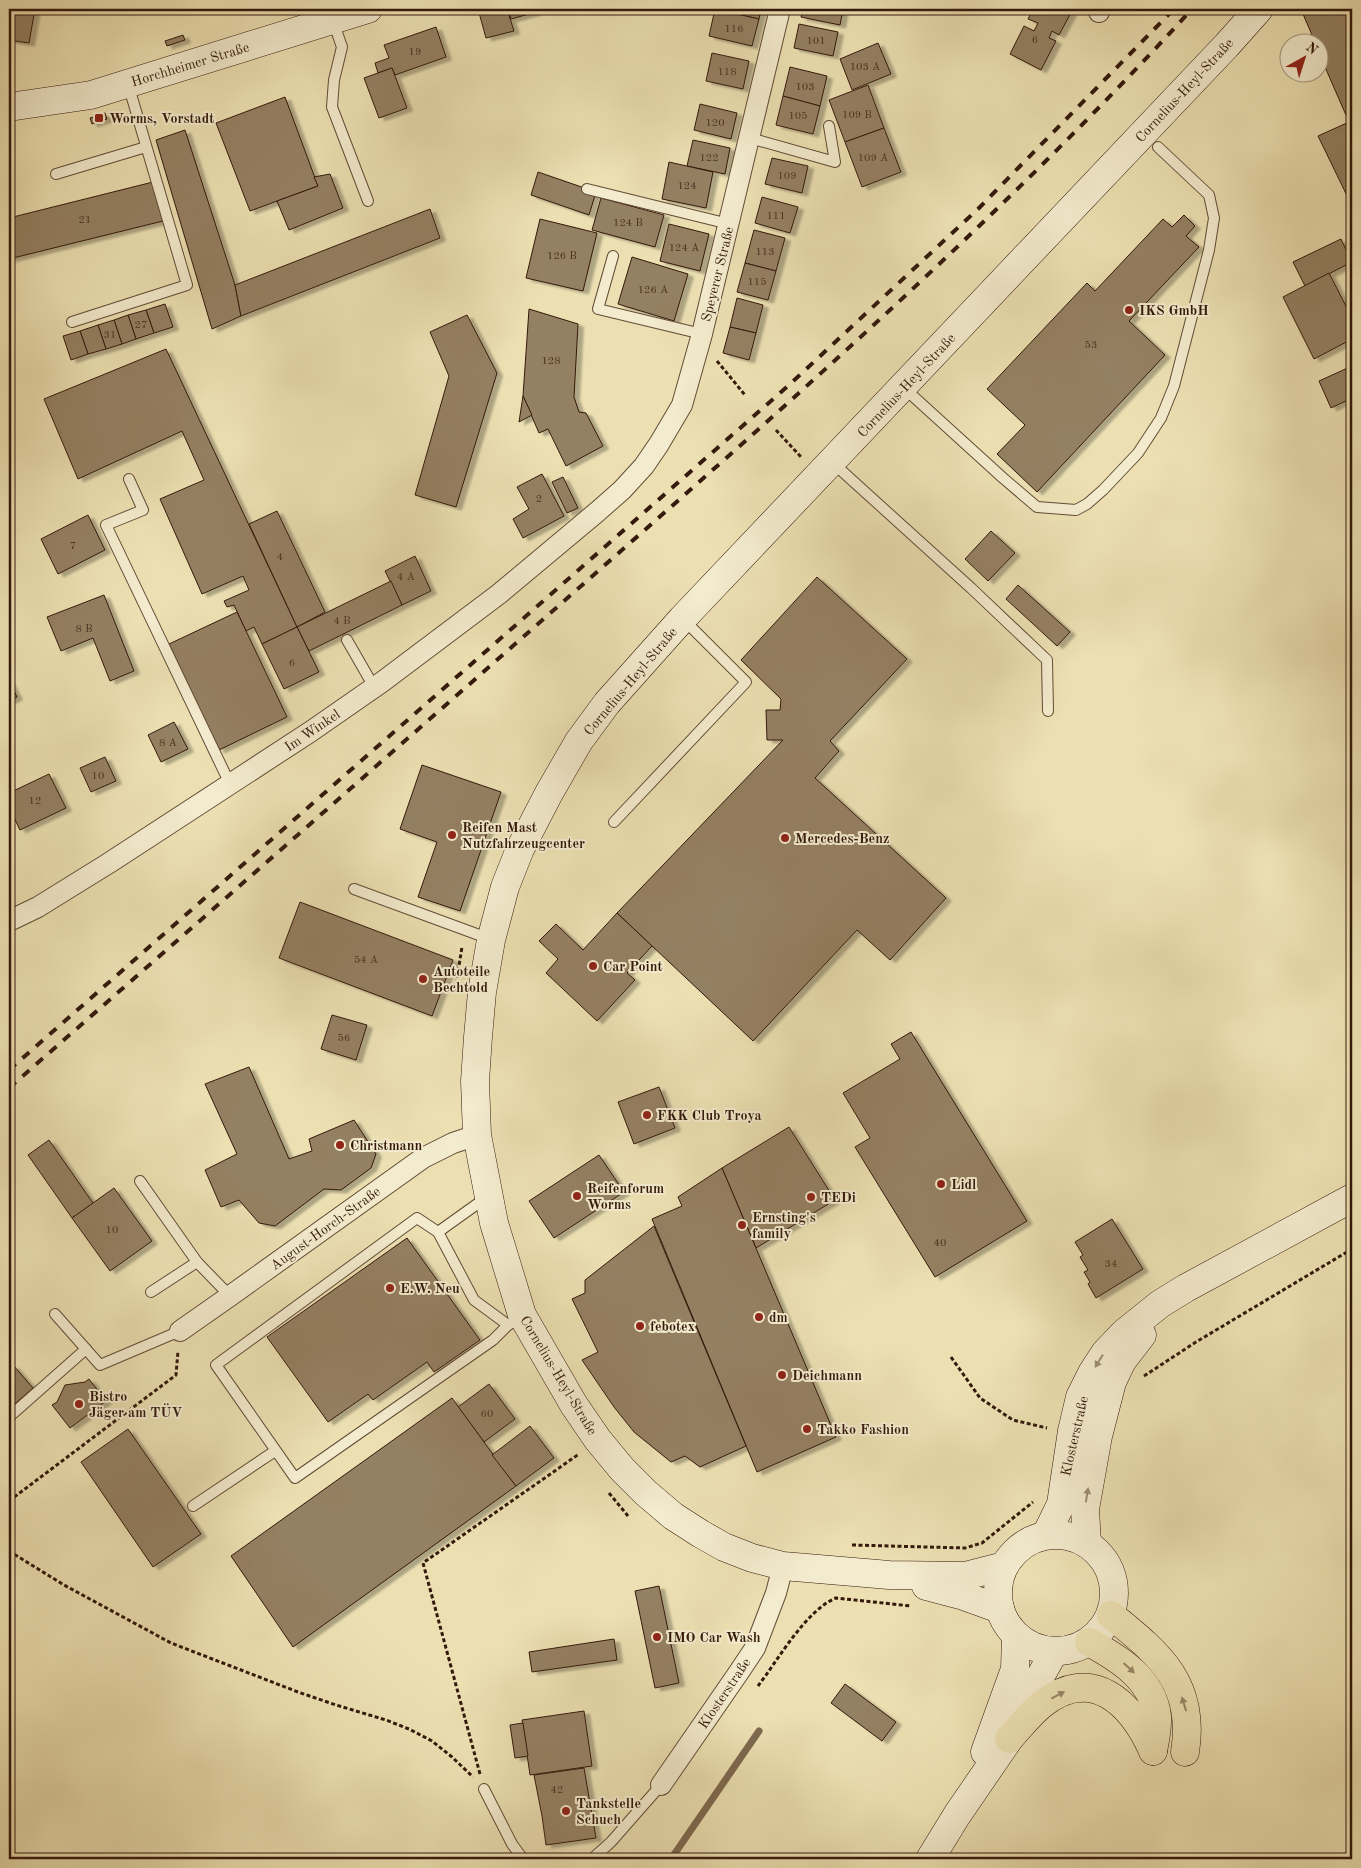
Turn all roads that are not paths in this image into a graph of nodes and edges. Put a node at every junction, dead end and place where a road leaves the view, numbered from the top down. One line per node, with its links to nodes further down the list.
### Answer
1 (368, 9): 4 (main road, Horchheimer Straße)
2 (780, 9): 8 (street, Speyerer Straße)
3 (1259, 9): 18 (main road, Cornelius-Heyl-Straße)
4 (333, 20): 5 (main road, Horchheimer Straße); 13 (lane)
5 (127, 83): 6 (main road, Horchheimer Straße); 9 (lane)
6 (9, 107)
7 (829, 126): 8 (lane)
8 (750, 138): 14 (street, Speyerer Straße)
9 (146, 147): 11 (lane); 16 (lane)
10 (1158, 147): 18 (lane)
11 (56, 174)
12 (587, 189): 14 (lane)
13 (368, 201)
14 (729, 224): 17 (street, Speyerer Straße)
15 (612, 256): 17 (lane)
16 (72, 322)
17 (702, 334): 21 (street, Speyerer Straße)
18 (903, 388): 19 (main road, Cornelius-Heyl-Straße)
19 (832, 462): 22 (main road, Cornelius-Heyl-Straße); 25 (lane)
20 (129, 479): 26 (lane)
21 (597, 512): 24 (street, Im Winkel)
22 (682, 619): 27 (lane); 30 (main road, Cornelius-Heyl-Straße)
23 (347, 640): 24 (lane)
24 (374, 687): 26 (street, Im Winkel)
25 (1048, 711)
26 (230, 784): 29 (street, Im Winkel)
27 (614, 822)
28 (354, 889): 30 (lane)
29 (9, 921)
30 (491, 940): 31 (main road, Cornelius-Heyl-Straße)
31 (477, 1135): 33 (main road, Cornelius-Heyl-Straße); 39 (street, August-Horch-Straße)
32 (140, 1181): 36 (lane)
33 (488, 1196): 35 (lane); 41 (main road, Cornelius-Heyl-Straße)
34 (1352, 1198): 37 (main road, Klosterstraße)
35 (438, 1232): 41 (lane); 45 (lane)
36 (197, 1262): 38 (lane); 39 (lane)
37 (1186, 1288): 47 (main road, Klosterstraße, one-way to 47); 48 (main road, Klosterstraße, one-way to 37)
38 (151, 1292)
39 (230, 1296): 42 (street, August-Horch-Straße)
40 (55, 1314): 43 (lane)
41 (515, 1320): 45 (lane); 49 (main road, Cornelius-Heyl-Straße)
42 (180, 1331): 43 (lane)
43 (86, 1349): 44 (lane)
44 (9, 1417)
45 (275, 1451): 46 (lane)
46 (193, 1506)
47 (1046, 1535): 48 (main road); 50 (main road)
48 (1087, 1544): 53 (main road)
49 (783, 1566): 51 (main road, Cornelius-Heyl-Straße); 59 (street, Klosterstraße)
50 (1004, 1566): 51 (main road, Cornelius-Heyl-Straße); 52 (main road)
51 (889, 1575): 52 (main road, Cornelius-Heyl-Straße)
52 (1000, 1609): 54 (main road)
53 (1111, 1615): 55 (main road); 58 (highway, one-way to 53)
54 (1016, 1636): 56 (main road); 61 (main road)
55 (1089, 1642): 56 (main road); 57 (highway)
56 (1054, 1652): 57 (main road)
57 (1009, 1739): 61 (main road)
58 (1185, 1752)
59 (661, 1785): 63 (lane)
60 (484, 1789): 62 (lane)
61 (956, 1815): 64 (main road)
62 (523, 1859)
63 (592, 1859)
64 (930, 1859)

